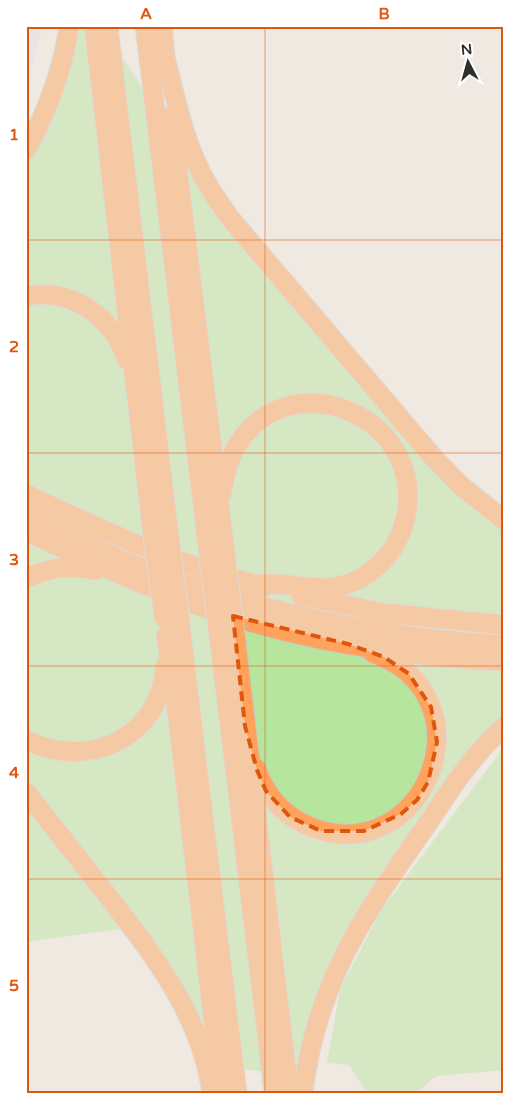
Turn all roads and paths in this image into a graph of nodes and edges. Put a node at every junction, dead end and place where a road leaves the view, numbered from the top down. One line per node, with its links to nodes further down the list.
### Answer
1 (69, 26): 7 (highway)
2 (94, 26): 9 (highway)
3 (108, 26): 14 (highway)
4 (145, 26): 16 (highway)
5 (162, 26): 6 (highway)
6 (166, 61): 12 (highway); 13 (highway)
7 (26, 150)
8 (26, 296): 9 (highway)
9 (137, 392): 14 (highway)
10 (27, 494): 19 (highway)
11 (26, 514): 24 (highway)
12 (220, 516): 16 (highway); 19 (highway)
13 (504, 520)
14 (160, 524): 21 (highway, bridge)
15 (26, 531): 17 (highway)
16 (215, 542): 22 (highway, bridge)
17 (122, 576): 18 (highway); 23 (highway)
18 (26, 578)
19 (254, 584): 20 (highway)
20 (504, 625)
21 (170, 626): 28 (highway); 31 (highway); 32 (highway)
22 (227, 639): 26 (highway); 33 (highway)
23 (348, 644): 25 (highway); 26 (highway)
24 (504, 645)
25 (504, 661)
26 (245, 726): 34 (highway)
27 (504, 728): 35 (highway)
28 (26, 740)
29 (26, 792): 30 (highway)
30 (212, 1093)
31 (222, 1093)
32 (238, 1093)
33 (274, 1093)
34 (289, 1093)
35 (303, 1093)

